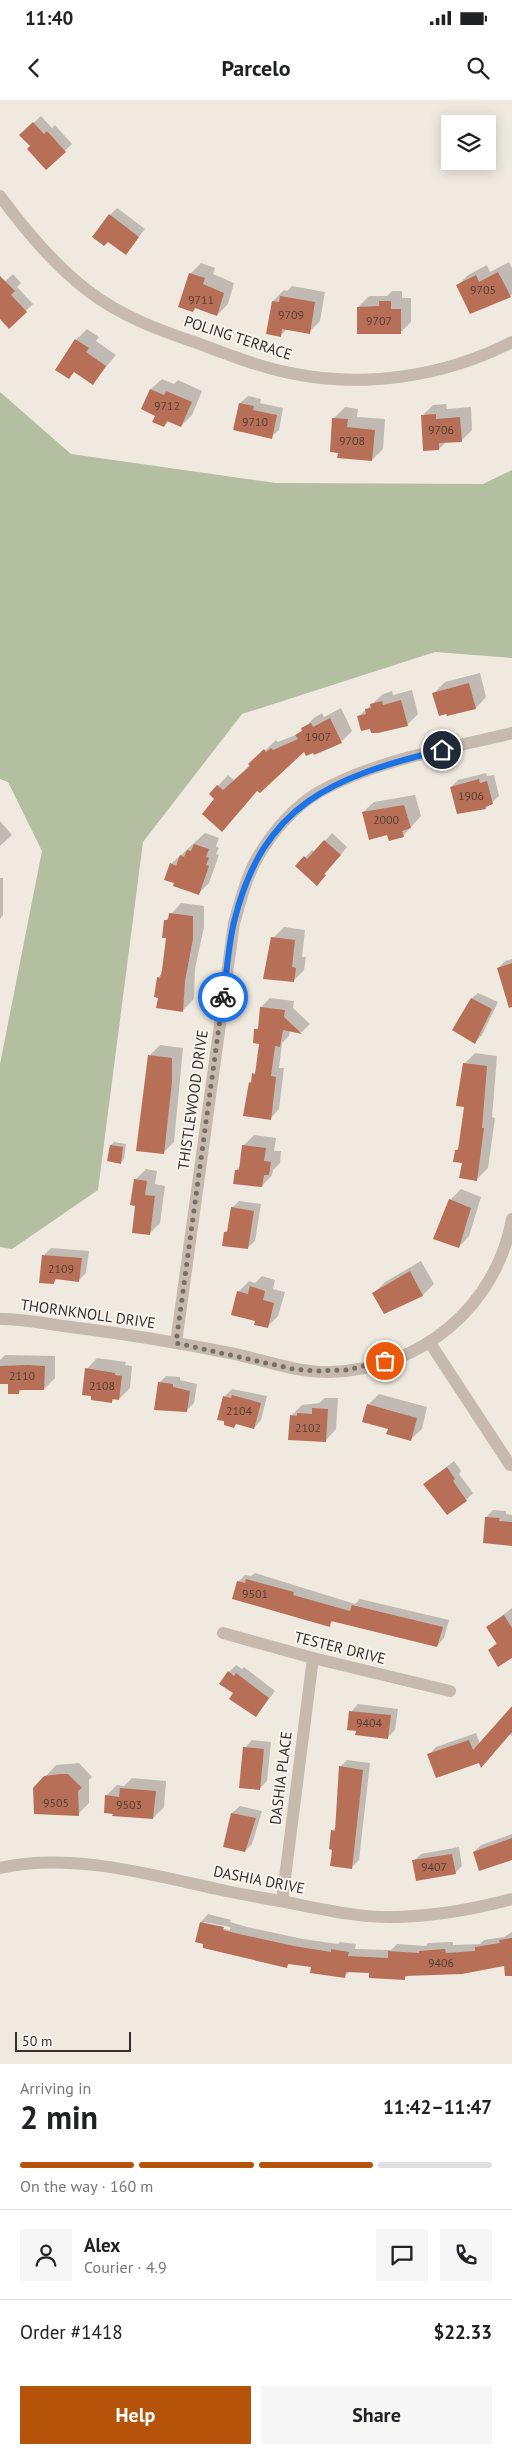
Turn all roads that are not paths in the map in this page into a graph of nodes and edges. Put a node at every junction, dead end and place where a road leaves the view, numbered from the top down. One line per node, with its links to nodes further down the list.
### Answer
1 (0, 196): 2 (street, POLING TERRACE)
2 (512, 342)
3 (512, 733): 6 (street, THISTLEWOOD DRIVE)
4 (512, 1219): 7 (street, THORNKNOLL DRIVE)
5 (0, 1319): 6 (street, THORNKNOLL DRIVE)
6 (176, 1343): 7 (street, THORNKNOLL DRIVE)
7 (430, 1343): 8 (street)
8 (510, 1465)
9 (223, 1633): 10 (street, TESTER DRIVE)
10 (313, 1658): 11 (street, TESTER DRIVE); 14 (street, DASHIA PLACE)
11 (450, 1691)
12 (0, 1868): 14 (street, DASHIA DRIVE)
13 (512, 1899): 14 (street, DASHIA DRIVE)
14 (282, 1901)

